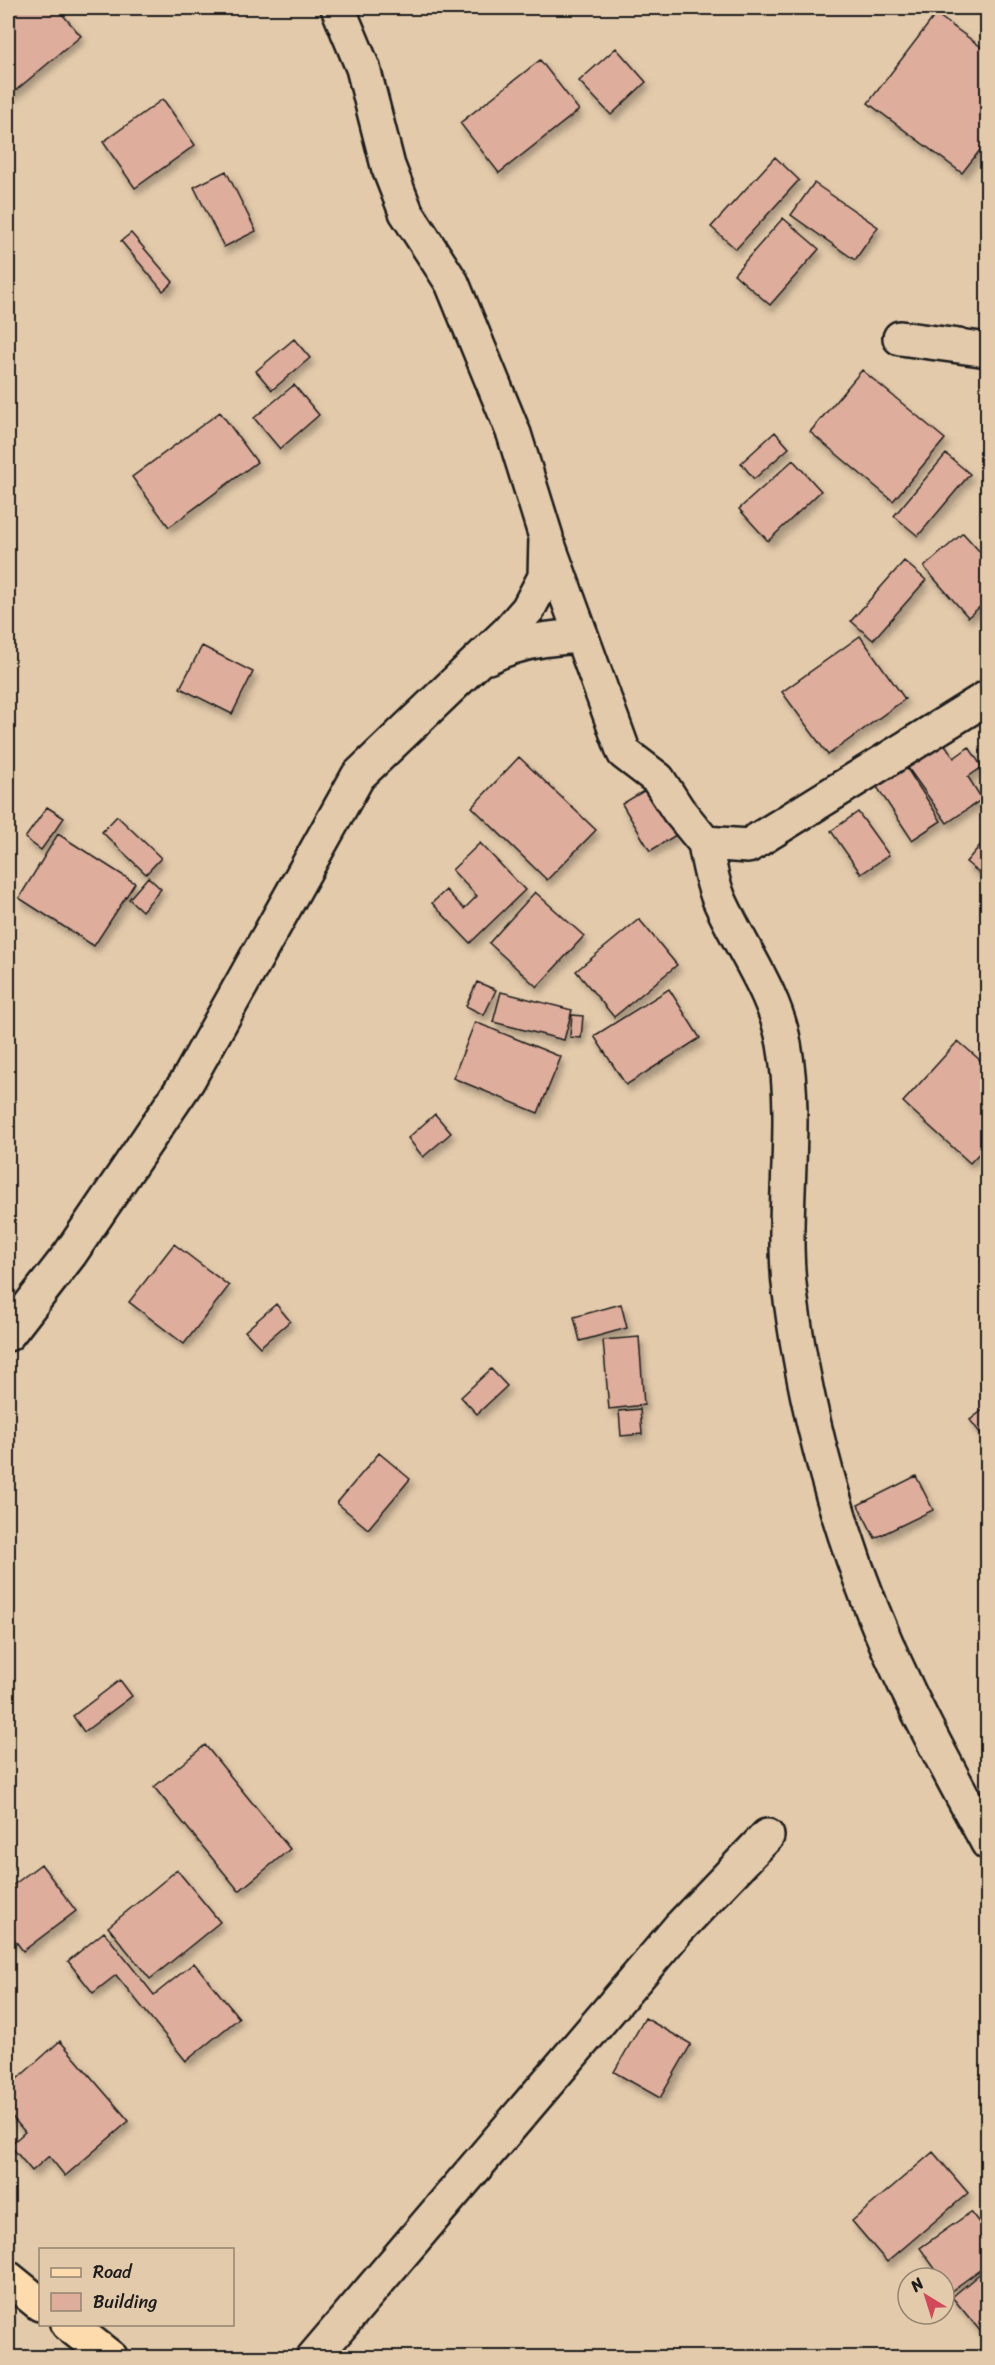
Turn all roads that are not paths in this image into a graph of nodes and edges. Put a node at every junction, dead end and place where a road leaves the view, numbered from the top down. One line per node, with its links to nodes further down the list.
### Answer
1 (338, 8): 4 (street)
2 (900, 338): 3 (street)
3 (987, 350)
4 (546, 537): 5 (street); 6 (street)
5 (580, 636): 6 (street); 8 (street)
6 (473, 665): 9 (street)
7 (987, 697): 8 (street)
8 (705, 843): 11 (street)
9 (8, 1334)
10 (767, 1836): 16 (street)
11 (987, 1843)
12 (8, 2278): 13 (main road)
13 (39, 2303)
14 (69, 2326): 15 (main road)
15 (111, 2358)
16 (313, 2358)

